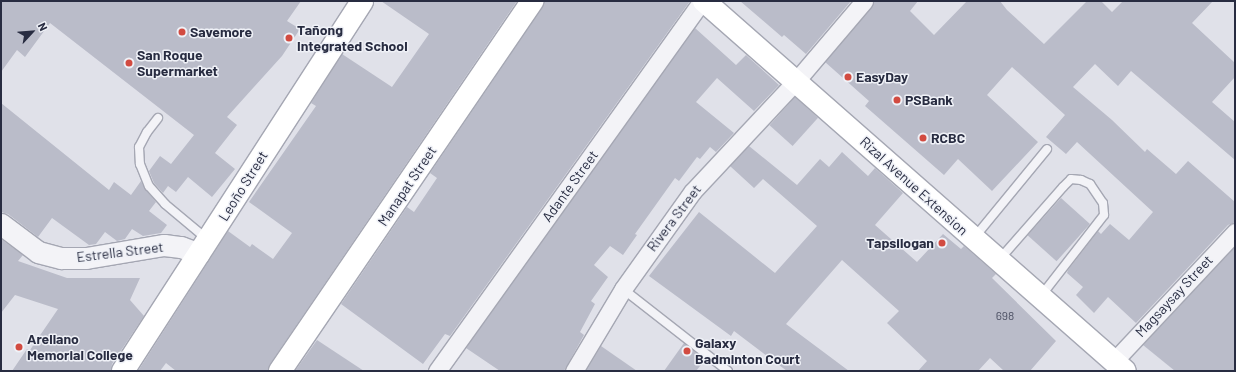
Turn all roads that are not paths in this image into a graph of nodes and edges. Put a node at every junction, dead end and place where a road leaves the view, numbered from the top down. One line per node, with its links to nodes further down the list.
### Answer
1 (362, 1): 11 (main road, Leoño Street)
2 (532, 1): 17 (main road, Manapat Street)
3 (703, 1): 5 (main road, Rizal Avenue Extension); 18 (street, Adante Street)
4 (864, 1): 5 (street, Rivera Street)
5 (796, 81): 10 (main road, Rizal Avenue Extension); 13 (street, Rivera Street)
6 (158, 118): 11 (lane)
7 (1047, 149): 10 (lane)
8 (1, 224): 11 (street, Estrella Street)
9 (1235, 232): 15 (street, Magsaysay Street)
10 (973, 239): 12 (main road, Rizal Avenue Extension)
11 (204, 247): 16 (main road, Leoño Street)
12 (998, 261): 14 (main road, Rizal Avenue Extension); 14 (lane)
13 (623, 289): 19 (street, Rivera Street); 20 (lane)
14 (1040, 297): 15 (main road, Rizal Avenue Extension)
15 (1119, 366)
16 (123, 371)
17 (280, 371)
18 (437, 371)
19 (574, 371)
20 (728, 371)

